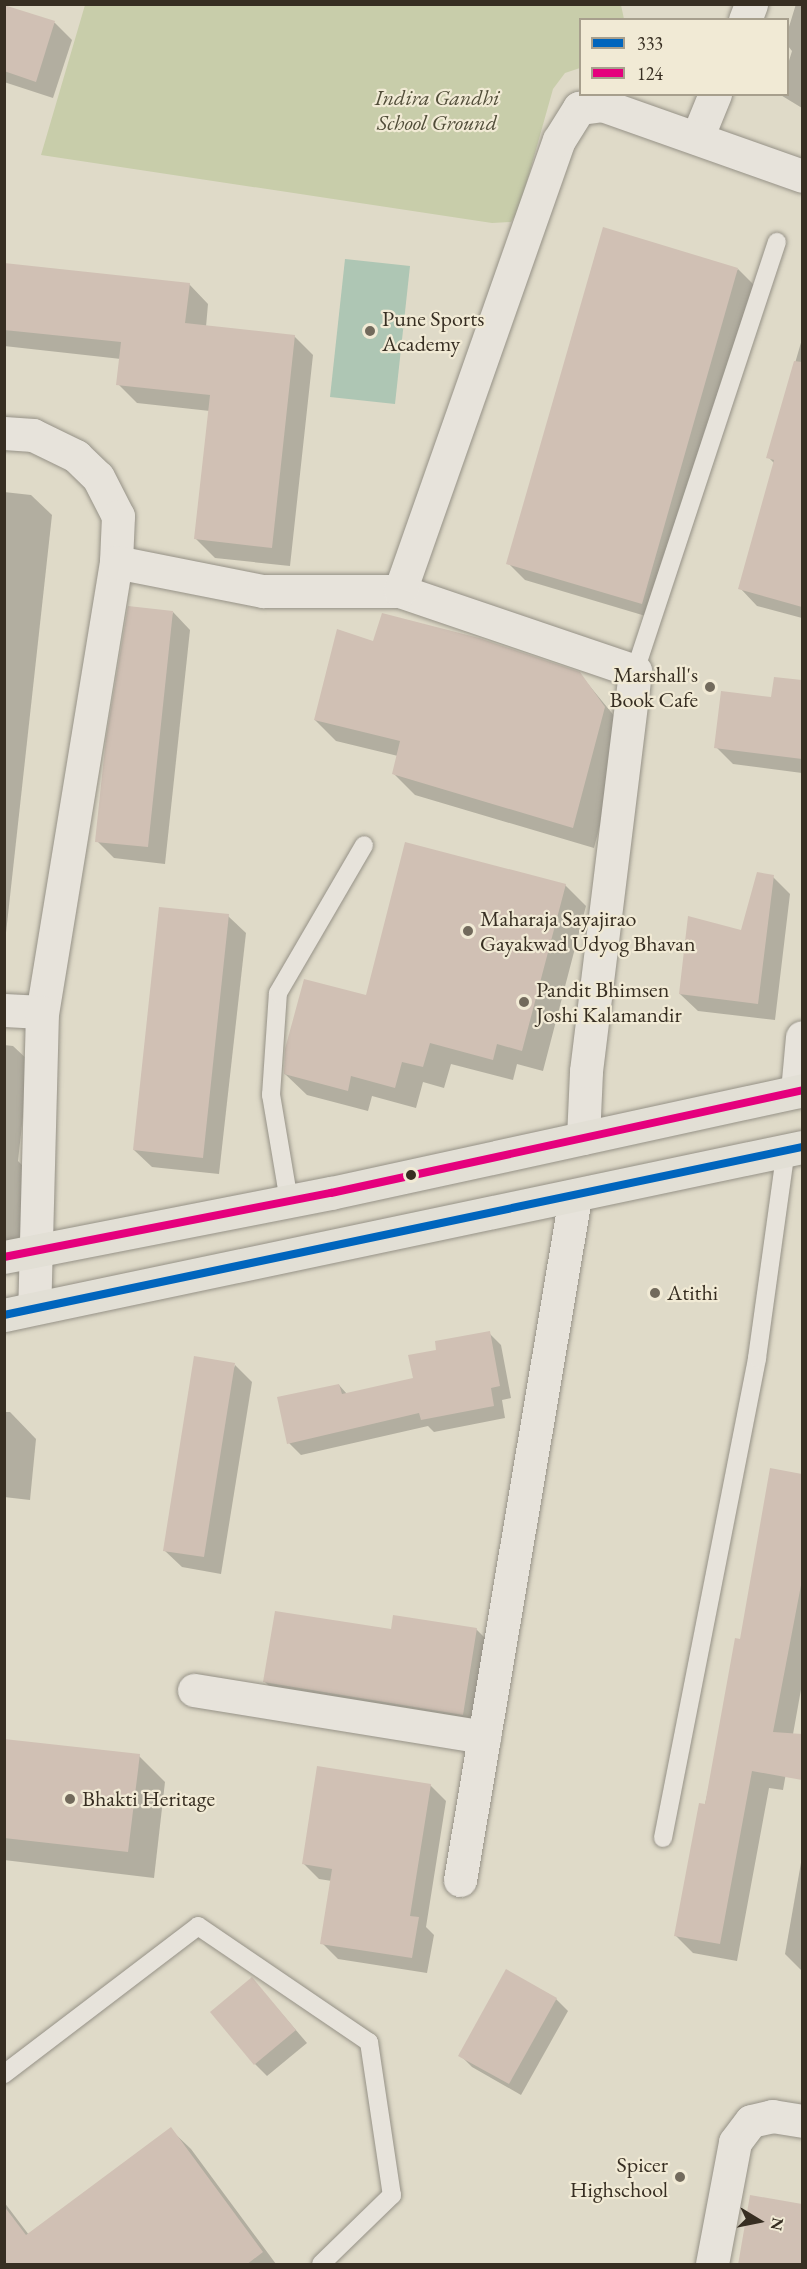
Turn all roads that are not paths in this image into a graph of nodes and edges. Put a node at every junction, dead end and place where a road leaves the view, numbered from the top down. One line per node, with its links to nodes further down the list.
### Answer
1 (714, 96): 2 (street)
2 (697, 138): 3 (street); 7 (street)
3 (802, 176)
4 (777, 242): 8 (lane)
5 (4, 433): 6 (street)
6 (116, 562): 7 (street); 11 (street)
7 (400, 591): 8 (street)
8 (635, 671): 14 (street)
9 (364, 845): 17 (lane)
10 (4, 1010): 11 (street)
11 (42, 1012): 18 (street)
12 (802, 1037): 13 (street)
13 (800, 1091): 14 (main road)
14 (583, 1138): 17 (main road)
15 (794, 1149): 16 (main road); 22 (lane)
16 (575, 1197): 19 (main road); 21 (street)
17 (289, 1201): 18 (main road)
18 (20, 1254): 19 (street)
19 (19, 1312)
20 (194, 1690): 21 (street)
21 (484, 1737): 23 (street)
22 (663, 1838)
23 (460, 1880)
24 (4, 2074): 26 (lane)
25 (802, 2121): 27 (street)
26 (321, 2265)
27 (712, 2265)

